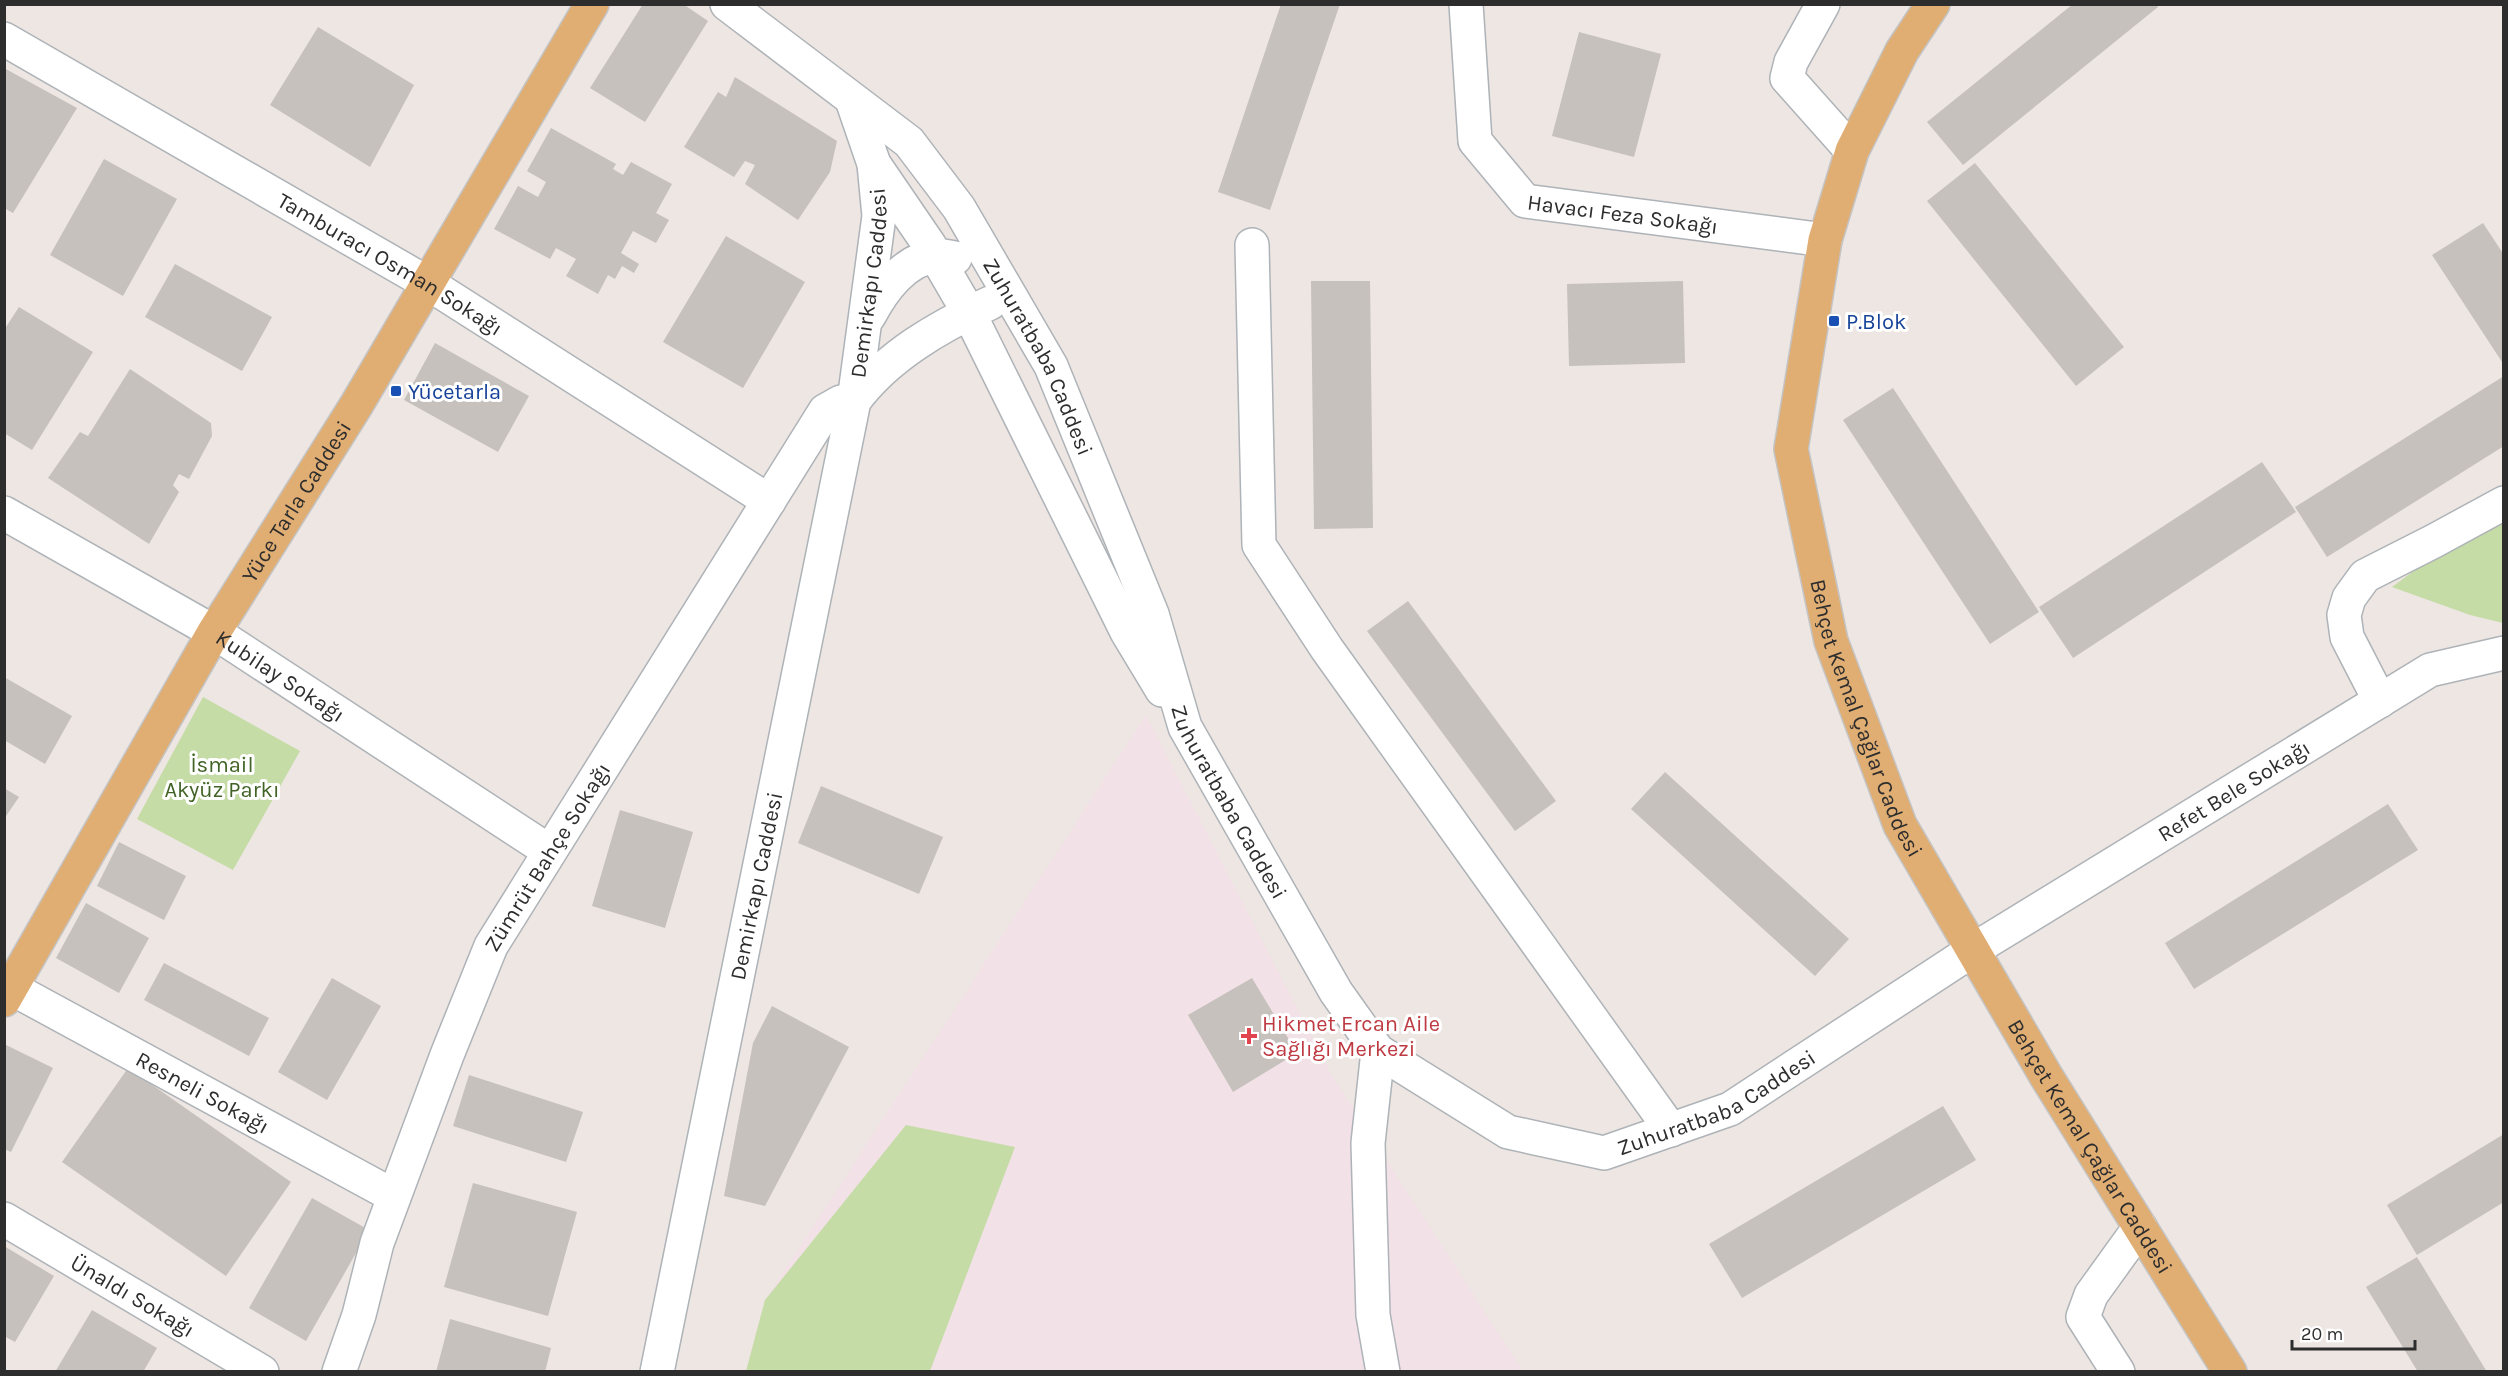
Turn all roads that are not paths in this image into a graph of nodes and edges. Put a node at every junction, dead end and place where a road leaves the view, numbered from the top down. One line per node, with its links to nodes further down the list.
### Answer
1 (591, 4): 14 (main road, Yüce Tarla Caddesi)
2 (727, 4): 7 (street, Zuhuratbaba Caddesi)
3 (1466, 4): 10 (street, Havacı Feza Sokağı)
4 (1823, 4): 8 (street)
5 (1933, 4): 8 (main road, Behçet Kemal Çağlar Caddesi)
6 (4, 39): 14 (street, Tamburacı Osman Sokağı)
7 (852, 100): 9 (street); 13 (street, Zuhuratbaba Caddesi)
8 (1852, 151): 10 (main road, Behçet Kemal Çağlar Caddesi)
9 (874, 165): 12 (street); 16 (street, Demirkapı Caddesi)
10 (1825, 240): 26 (main road, Behçet Kemal Çağlar Caddesi)
11 (1252, 245): 29 (street)
12 (936, 256): 13 (street); 15 (street); 16 (street)
13 (1002, 283): 15 (street, Demirkapı Caddesi); 24 (street, Zuhuratbaba Caddesi)
14 (429, 284): 18 (street, Tamburacı Osman Sokağı); 21 (main road, Yüce Tarla Caddesi)
15 (969, 313): 17 (street, Demirkapı Caddesi); 24 (street)
16 (864, 326): 17 (street, Demirkapı Caddesi)
17 (854, 401): 18 (street, Zümrüt Bahçe Sokağı); 35 (street, Demirkapı Caddesi)
18 (769, 501): 25 (street, Zümrüt Bahçe Sokağı)
19 (2504, 503): 23 (street)
20 (4, 513): 21 (street, Kubilay Sokağı)
21 (214, 632): 25 (street, Kubilay Sokağı); 27 (main road, Yüce Tarla Caddesi)
22 (2504, 653): 23 (street, Refet Bele Sokağı)
23 (2380, 701): 26 (street, Refet Bele Sokağı)
24 (1185, 727): 28 (street, Zuhuratbaba Caddesi)
25 (549, 851): 30 (street, Zümrüt Bahçe Sokağı)
26 (1973, 950): 29 (street, Zuhuratbaba Caddesi); 32 (main road, Behçet Kemal Çağlar Caddesi)
27 (9, 994): 30 (street, Resneli Sokağı)
28 (1378, 1051): 29 (street, Zuhuratbaba Caddesi); 36 (street)
29 (1671, 1130)
30 (394, 1196): 34 (street, Zümrüt Bahçe Sokağı)
31 (4, 1219): 33 (street, Ünaldı Sokağı)
32 (2140, 1227): 37 (street); 38 (main road, Behçet Kemal Çağlar Caddesi)
33 (262, 1371)
34 (339, 1371)
35 (657, 1371)
36 (1383, 1371)
37 (2118, 1371)
38 (2230, 1371)

